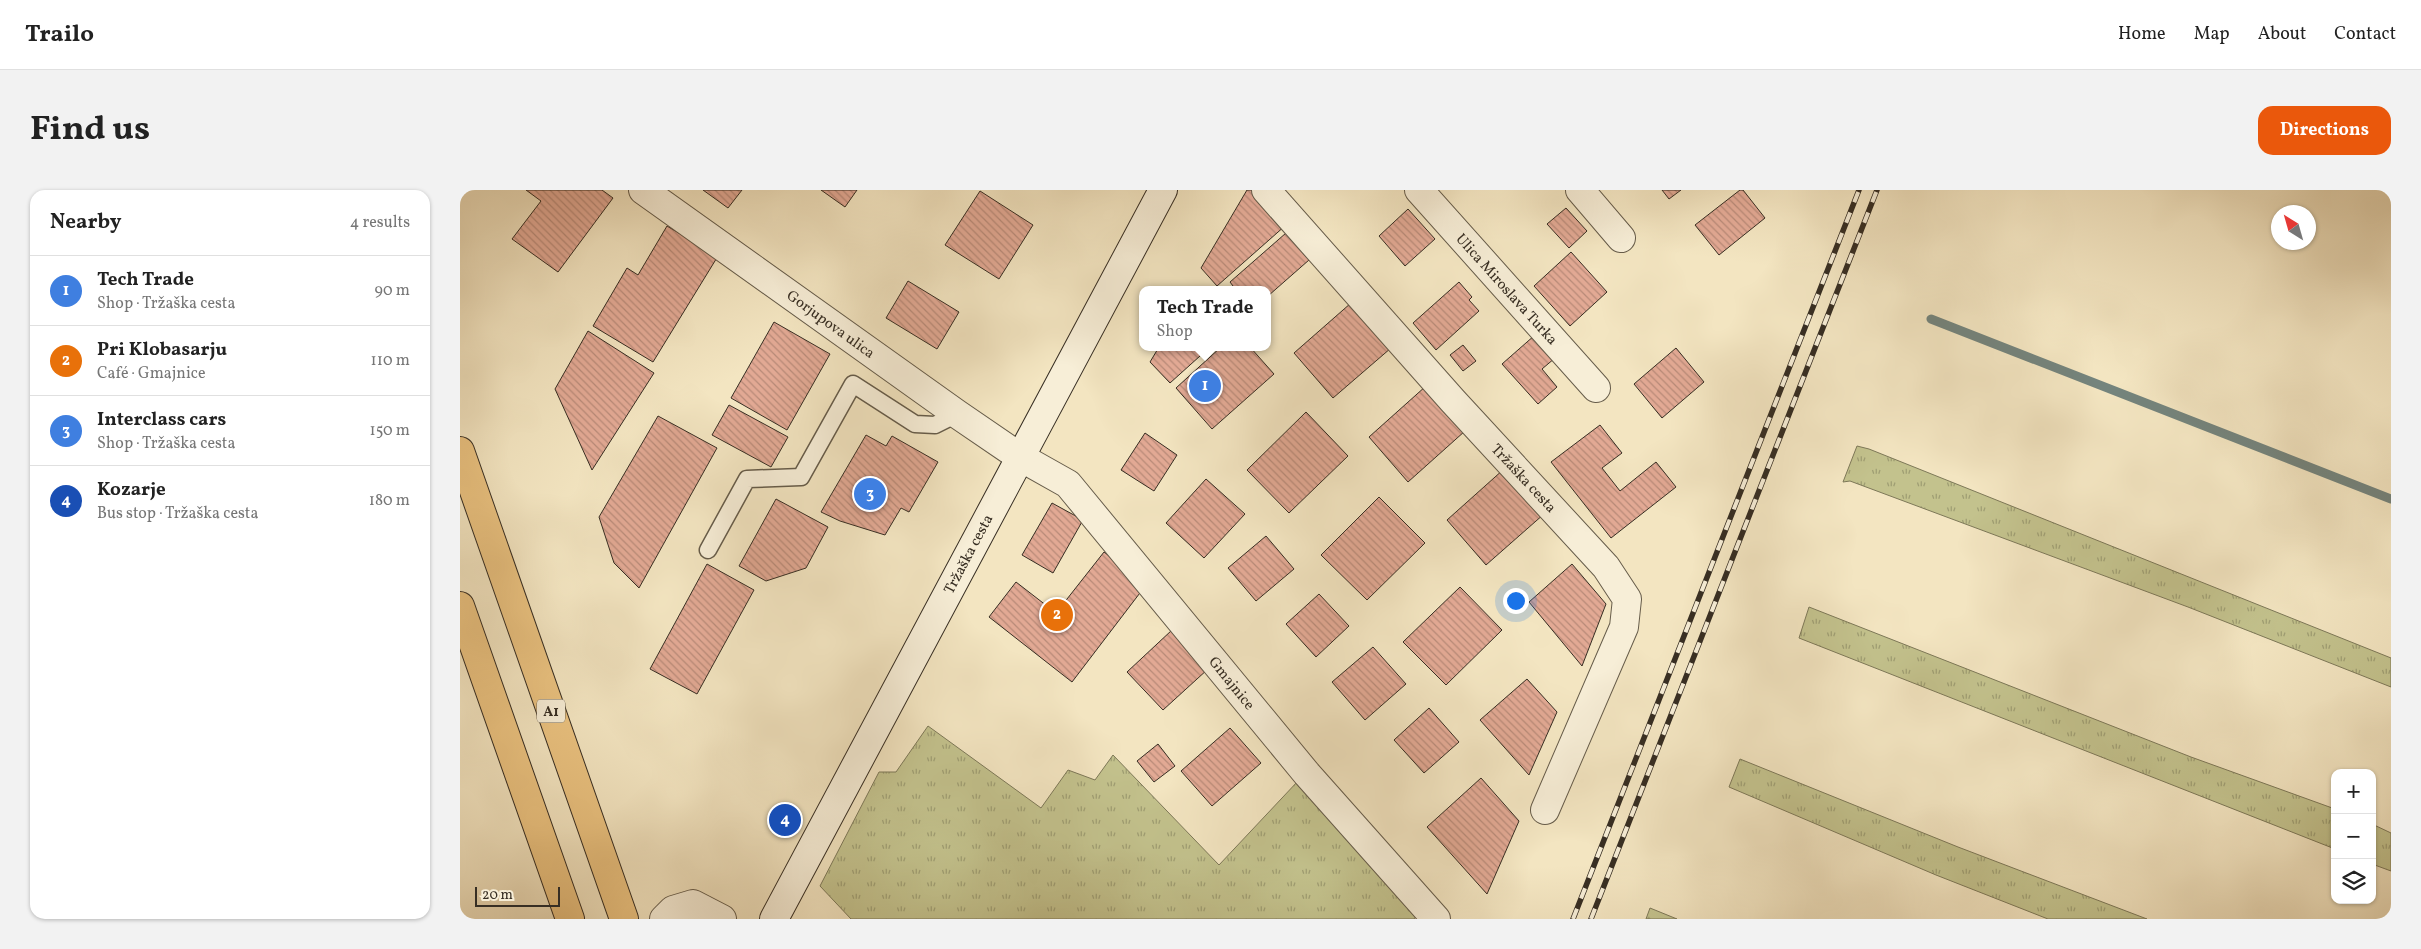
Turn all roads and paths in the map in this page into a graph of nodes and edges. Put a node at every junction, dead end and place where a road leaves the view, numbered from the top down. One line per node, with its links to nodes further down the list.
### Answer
1 (643, 190): 8 (street, Gorjupova ulica)
2 (1163, 190): 10 (street, Tržaška cesta)
3 (1266, 190): 13 (street, Tržaška cesta)
4 (1419, 190): 7 (street, Ulica Miroslava Turka)
5 (1580, 190): 6 (street)
6 (1621, 238)
7 (1596, 388)
8 (957, 414): 10 (street, Gorjupova ulica); 11 (lane)
9 (460, 451): 15 (highway, A1)
10 (1020, 457): 18 (street, Tržaška cesta); 19 (street, Gmajnice)
11 (708, 550)
12 (460, 606): 14 (highway)
13 (1545, 810)
14 (570, 919)
15 (624, 919)
16 (664, 919): 17 (street)
17 (722, 919)
18 (774, 919)
19 (1436, 919)

